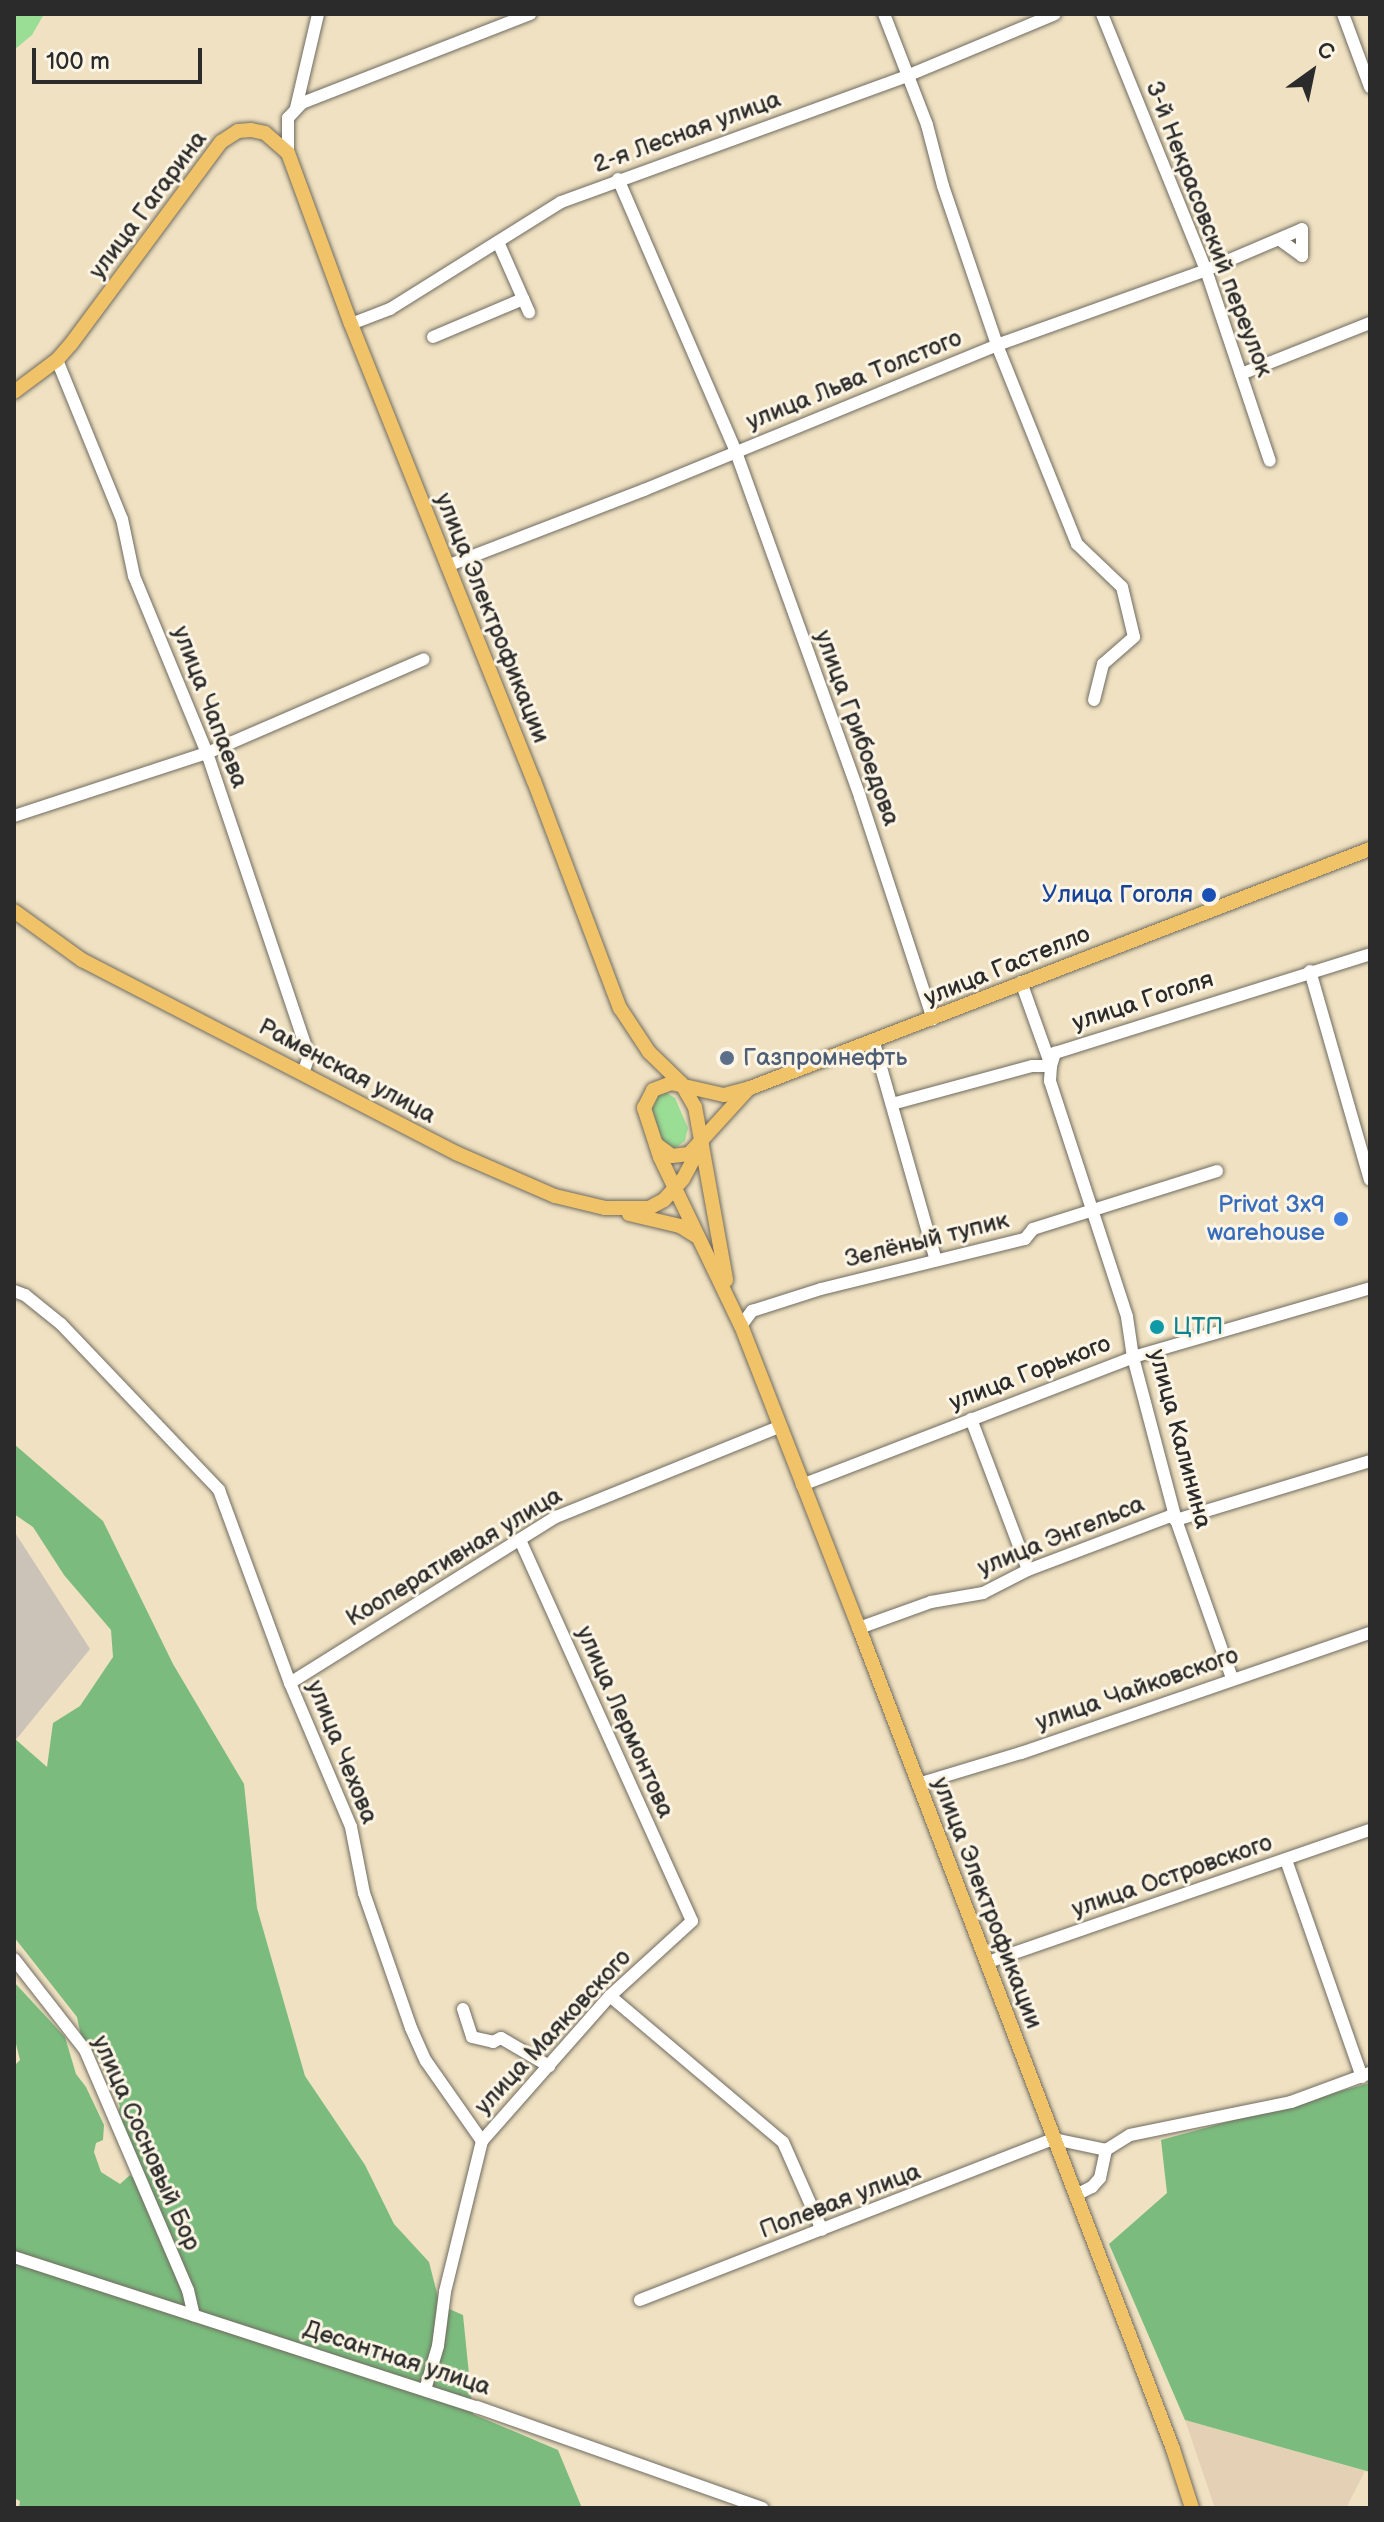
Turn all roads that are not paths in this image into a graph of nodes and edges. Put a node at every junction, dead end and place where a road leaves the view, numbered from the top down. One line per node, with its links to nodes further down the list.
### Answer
1 (318, 14): 9 (street)
2 (530, 14): 9 (street)
3 (884, 14): 7 (street)
4 (1055, 14): 7 (street, 2-я Лесная улица)
5 (1102, 14): 14 (street, 3-й Некрасовский переулок)
6 (1343, 14): 8 (street)
7 (907, 76): 11 (street, 2-я Лесная улица); 20 (street)
8 (1370, 87)
9 (296, 109): 10 (street)
10 (288, 153): 18 (main road, улица Электрофикации); 21 (main road, улица Гагарина)
11 (618, 179): 13 (street, 2-я Лесная улица); 24 (street, улица Грибоедова)
12 (1281, 241): 14 (street, улица Льва Толстого)
13 (498, 242): 15 (street); 18 (street, 2-я Лесная улица)
14 (1206, 270): 20 (street, улица Льва Толстого); 22 (street, 3-й Некрасовский переулок)
15 (523, 299): 16 (street); 19 (street)
16 (529, 312)
17 (1370, 323): 22 (street)
18 (351, 324): 26 (main road, улица Электрофикации)
19 (433, 337)
20 (997, 345): 24 (street, улица Льва Толстого); 28 (street)
21 (57, 360): 23 (main road, улица Гагарина); 29 (street, улица Чапаева)
22 (1241, 374): 25 (street, 3-й Некрасовский переулок)
23 (14, 392)
24 (736, 452): 26 (street, улица Льва Толстого); 36 (street, улица Грибоедова)
25 (1270, 461)
26 (447, 566): 40 (main road, улица Электрофикации)
27 (424, 659): 29 (street)
28 (1094, 700)
29 (207, 753): 30 (street); 39 (street, улица Чапаева)
30 (14, 816)
31 (1370, 849): 35 (main road, улица Гастелло)
32 (14, 911): 39 (main road, Раменская улица)
33 (1370, 954): 34 (street, улица Гоголя)
34 (1310, 971): 38 (street, улица Гоголя); 46 (street)
35 (1021, 982): 36 (main road, улица Гастелло); 38 (street, улица Калинина)
36 (933, 1019): 37 (main road, улица Гастелло)
37 (874, 1043): 41 (main road, улица Гастелло); 42 (street)
38 (1051, 1066): 42 (street, улица Гоголя); 49 (street, улица Калинина)
39 (303, 1073): 48 (main road, Раменская улица)
40 (681, 1083): 41 (main road, улица Гастелло); 43 (main road); 44 (main road)
41 (750, 1088): 43 (main road, улица Гастелло)
42 (892, 1104): 51 (street)
43 (703, 1140): 44 (main road); 47 (main road); 54 (main road)
44 (655, 1143): 47 (main road)
45 (1217, 1171): 49 (street, Зелёный тупик)
46 (1370, 1180)
47 (674, 1188): 48 (main road, Раменская улица); 50 (main road)
48 (605, 1208): 50 (main road)
49 (1093, 1210): 51 (street, Зелёный тупик); 55 (street, улица Калинина)
50 (698, 1238): 54 (main road)
51 (936, 1260): 54 (street, Зелёный тупик)
52 (1370, 1288): 55 (street, улица Горького)
53 (14, 1291): 66 (street, улица Чехова)
54 (738, 1320): 57 (main road, улица Электрофикации)
55 (1133, 1357): 56 (street, улица Горького); 60 (street, улица Калинина)
56 (971, 1419): 59 (street, улица Горького); 62 (street)
57 (779, 1427): 59 (main road, улица Электрофикации); 61 (street, Кооперативная улица)
58 (1370, 1461): 60 (street, улица Энгельса)
59 (802, 1485): 63 (main road, улица Электрофикации)
60 (1176, 1520): 62 (street, улица Энгельса); 65 (street, улица Калинина)
61 (520, 1540): 66 (street, Кооперативная улица); 70 (street, улица Лермонтова)
62 (1028, 1570): 63 (street, улица Энгельса)
63 (859, 1628): 67 (main road, улица Электрофикации)
64 (1370, 1633): 65 (street, улица Чайковского)
65 (1232, 1678): 67 (street, улица Чайковского)
66 (290, 1683): 78 (street, улица Чехова)
67 (918, 1784): 72 (main road, улица Электрофикации)
68 (1370, 1830): 69 (street, улица Островского)
69 (1286, 1860): 72 (street, улица Островского); 76 (street)
70 (692, 1921): 73 (street, улица Маяковского)
71 (14, 1959): 84 (street, улица Сосновый Бор)
72 (988, 1962): 77 (main road, улица Электрофикации)
73 (610, 1996): 75 (street, улица Маяковского); 81 (street)
74 (463, 2009): 75 (street)
75 (549, 2066): 78 (street, улица Маяковского)
76 (1366, 2075): 79 (street)
77 (1054, 2139): 79 (street); 80 (main road, улица Электрофикации); 81 (street, Полевая улица)
78 (482, 2141): 85 (street)
79 (1106, 2150): 80 (street)
80 (1076, 2195): 87 (main road, улица Электрофикации)
81 (822, 2230): 83 (street, Полевая улица)
82 (14, 2257): 84 (street, Десантная улица)
83 (640, 2300)
84 (194, 2315): 85 (street, Десантная улица)
85 (425, 2390): 86 (street, Десантная улица)
86 (763, 2508)
87 (1192, 2508)

